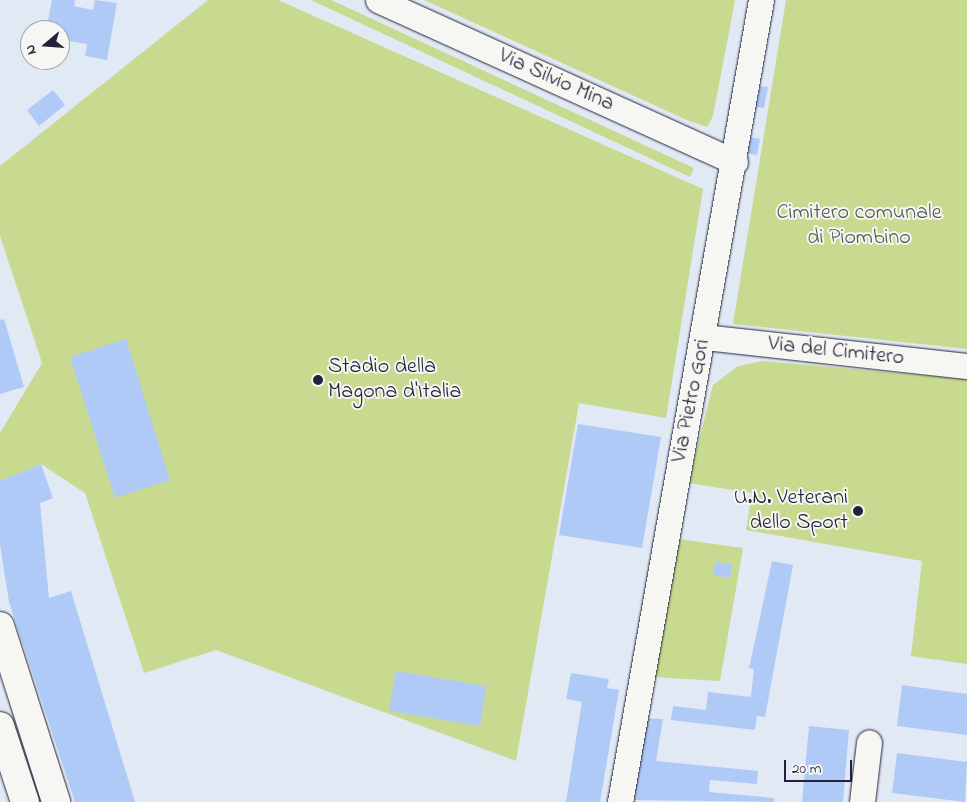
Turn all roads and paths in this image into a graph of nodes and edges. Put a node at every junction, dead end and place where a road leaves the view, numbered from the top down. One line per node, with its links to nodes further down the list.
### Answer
1 (378, 0): 3 (street, Via Silvio Mina)
2 (761, 0): 3 (street, Via Pietro Gori)
3 (735, 162): 4 (street, Via Pietro Gori)
4 (704, 337): 5 (street, Via del Cimitero); 11 (street, Via Pietro Gori)
5 (967, 366)
6 (0, 626): 10 (street)
7 (0, 726): 9 (street)
8 (869, 742): 12 (street)
9 (25, 802)
10 (56, 802)
11 (620, 802)
12 (862, 802)

